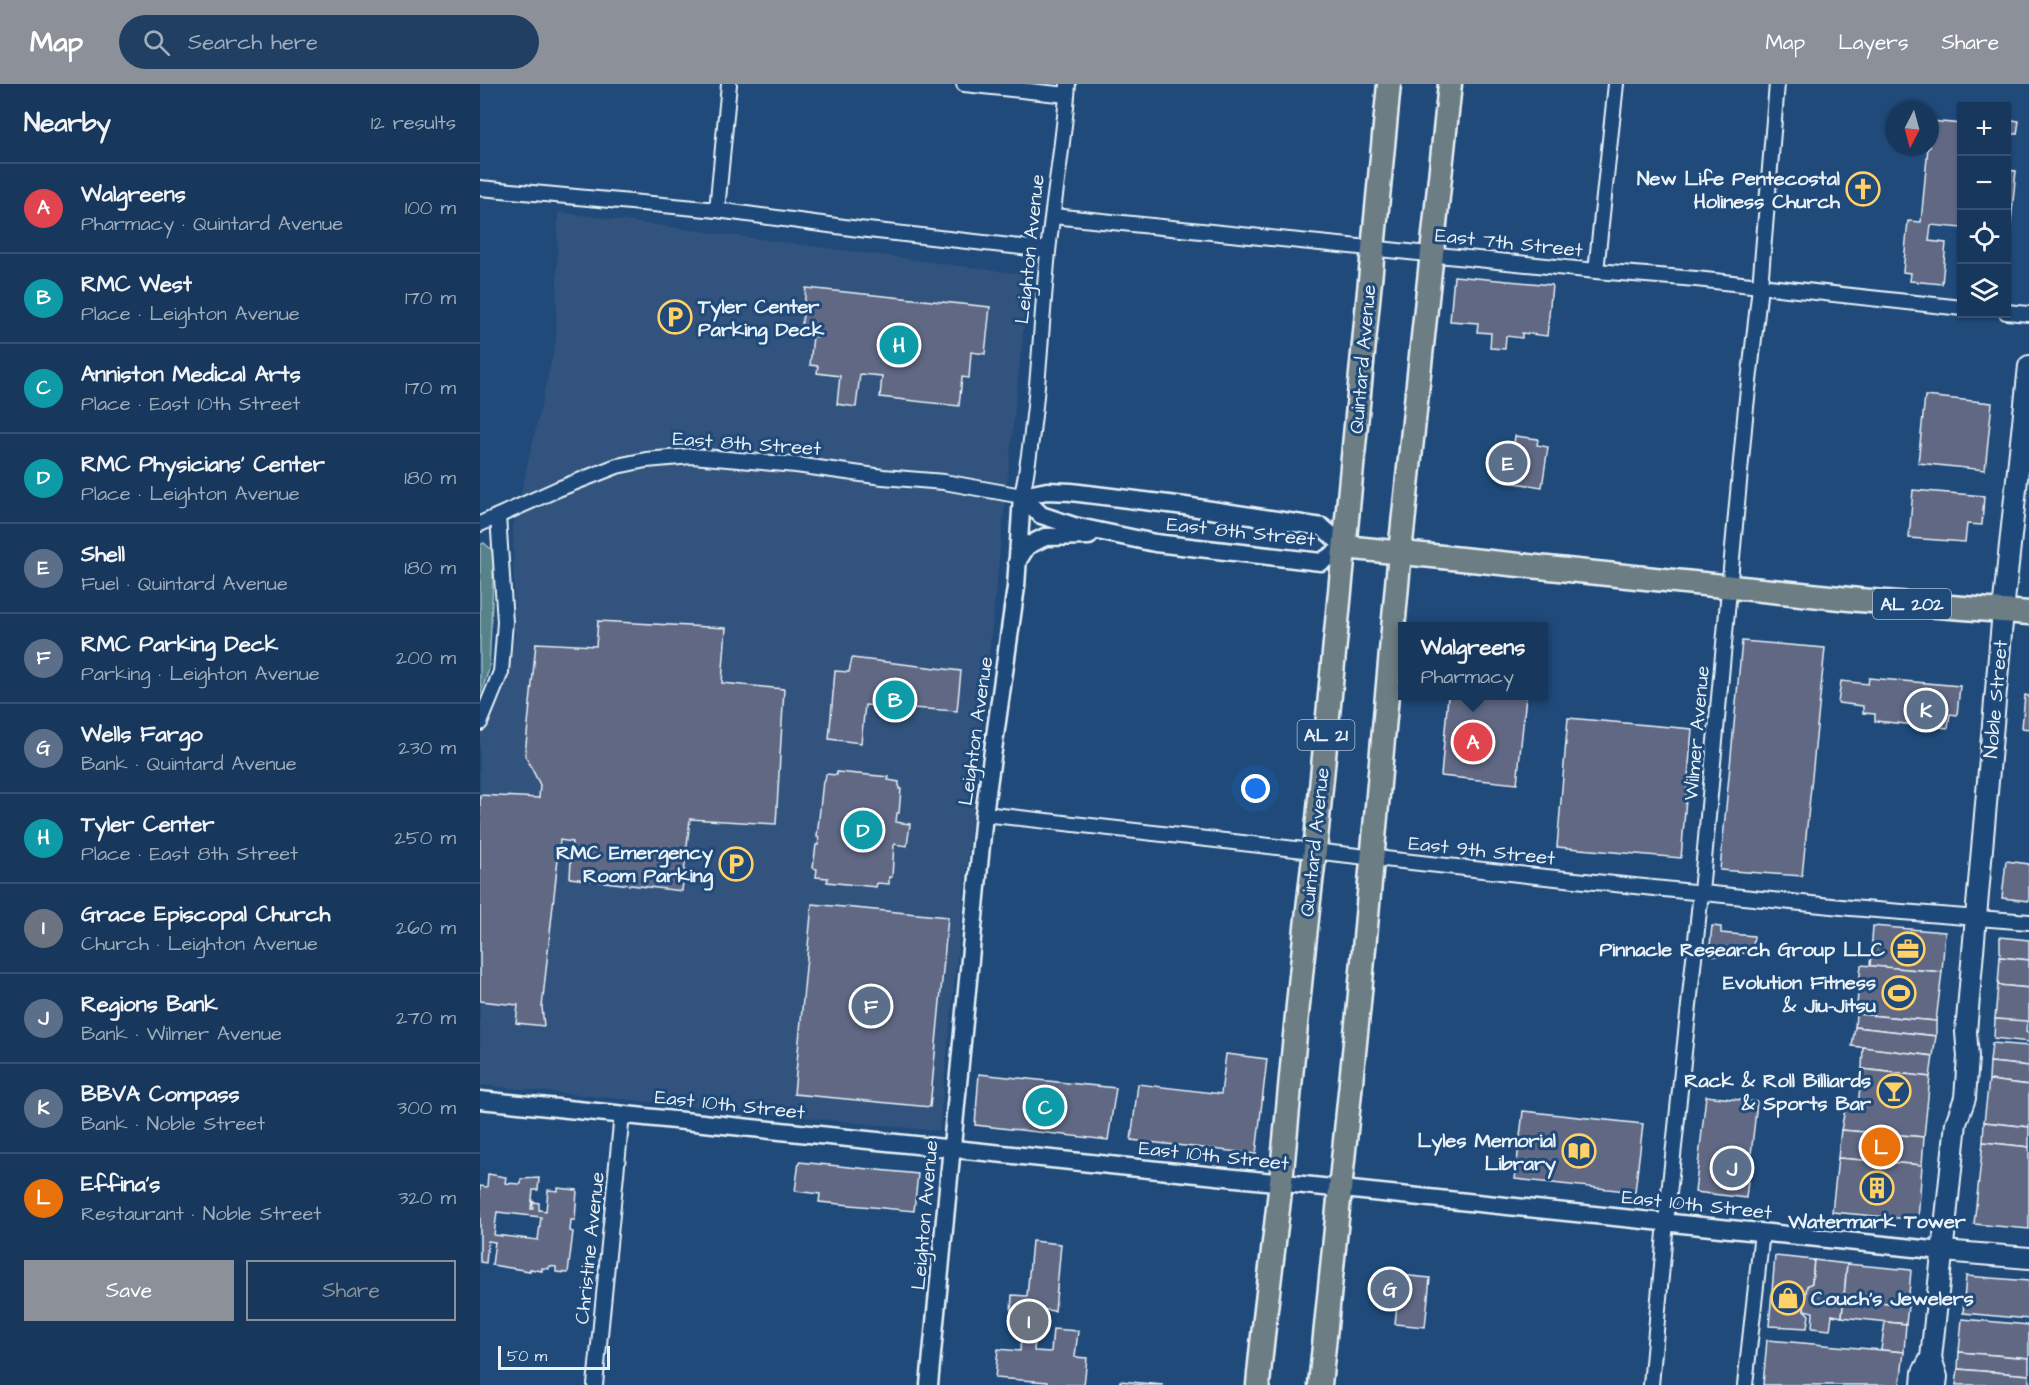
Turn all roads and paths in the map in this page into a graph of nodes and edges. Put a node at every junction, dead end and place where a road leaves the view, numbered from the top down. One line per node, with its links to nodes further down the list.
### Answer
1 (729, 84): 9 (street)
2 (964, 84): 7 (street)
3 (1389, 84): 11 (main road, Quintard Avenue / AL 21)
4 (1450, 84): 13 (main road, AL 21)
5 (1616, 84): 14 (street)
6 (1777, 84): 15 (street, Wilmer Avenue)
7 (1068, 89): 10 (street, Leighton Avenue)
8 (480, 188): 9 (street)
9 (717, 210): 12 (street)
10 (1053, 216): 11 (street, East 7th Street); 12 (street, Leighton Avenue)
11 (1372, 248): 13 (street, East 7th Street); 24 (main road, Quintard Avenue / AL 21)
12 (1048, 250): 20 (street, Leighton Avenue)
13 (1430, 254): 14 (street, East 7th Street); 25 (main road, AL 21)
14 (1596, 271): 15 (street, East 7th Street)
15 (1760, 287): 16 (street, East 7th Street); 27 (street, Wilmer Avenue)
16 (1957, 307)
17 (2011, 312): 18 (street)
18 (2029, 314)
19 (2029, 366): 28 (main road, Noble Street)
20 (1022, 496): 21 (street, East 8th Street); 23 (street, East 8th Street); 24 (street, East 8th Street); 26 (street, Leighton Avenue)
21 (498, 516): 22 (street, East 8th Street); 30 (street)
22 (480, 524)
23 (1124, 536): 24 (street, East 8th Street); 26 (street)
24 (1345, 547): 25 (main road, AL 202); 32 (main road, Quintard Avenue / AL 21)
25 (1400, 552): 27 (main road, AL 202); 33 (main road, AL 21)
26 (1017, 562): 31 (street, Leighton Avenue)
27 (1730, 587): 28 (main road, AL 202); 34 (street, Wilmer Avenue)
28 (2003, 611): 29 (main road, AL 202); 35 (main road, Noble Street)
29 (2029, 613)
30 (480, 723)
31 (984, 814): 32 (street, East 9th Street); 39 (street, Leighton Avenue)
32 (1315, 850): 33 (street, East 9th Street); 40 (main road, Quintard Avenue / AL 21)
33 (1372, 857): 34 (street, East 9th Street); 41 (main road, AL 21)
34 (1701, 892): 35 (street, East 9th Street); 42 (street, Wilmer Avenue)
35 (1976, 917): 36 (street, East 9th Street); 44 (main road, Noble Street)
36 (2029, 922)
37 (480, 1100): 38 (street, East 10th Street)
38 (622, 1114): 39 (street, East 10th Street); 47 (street, Christine Avenue)
39 (951, 1148): 40 (street, East 10th Street); 48 (street, Leighton Avenue)
40 (1281, 1183): 41 (street, East 10th Street); 49 (main road, Quintard Avenue / AL 21)
41 (1341, 1189): 42 (street, East 10th Street); 50 (main road, AL 21)
42 (1666, 1222): 43 (street, East 10th Street); 51 (street, Wilmer Avenue)
43 (1762, 1232): 44 (street, East 10th Street); 52 (street)
44 (1943, 1251): 45 (main road); 46 (main road, Noble Street)
45 (2029, 1258)
46 (1931, 1358): 53 (main road, Noble Street); 54 (main road, Noble Street)
47 (595, 1385)
48 (929, 1385)
49 (1258, 1385)
50 (1320, 1385)
51 (1651, 1385)
52 (1745, 1385)
53 (1922, 1385)
54 (1936, 1385)

